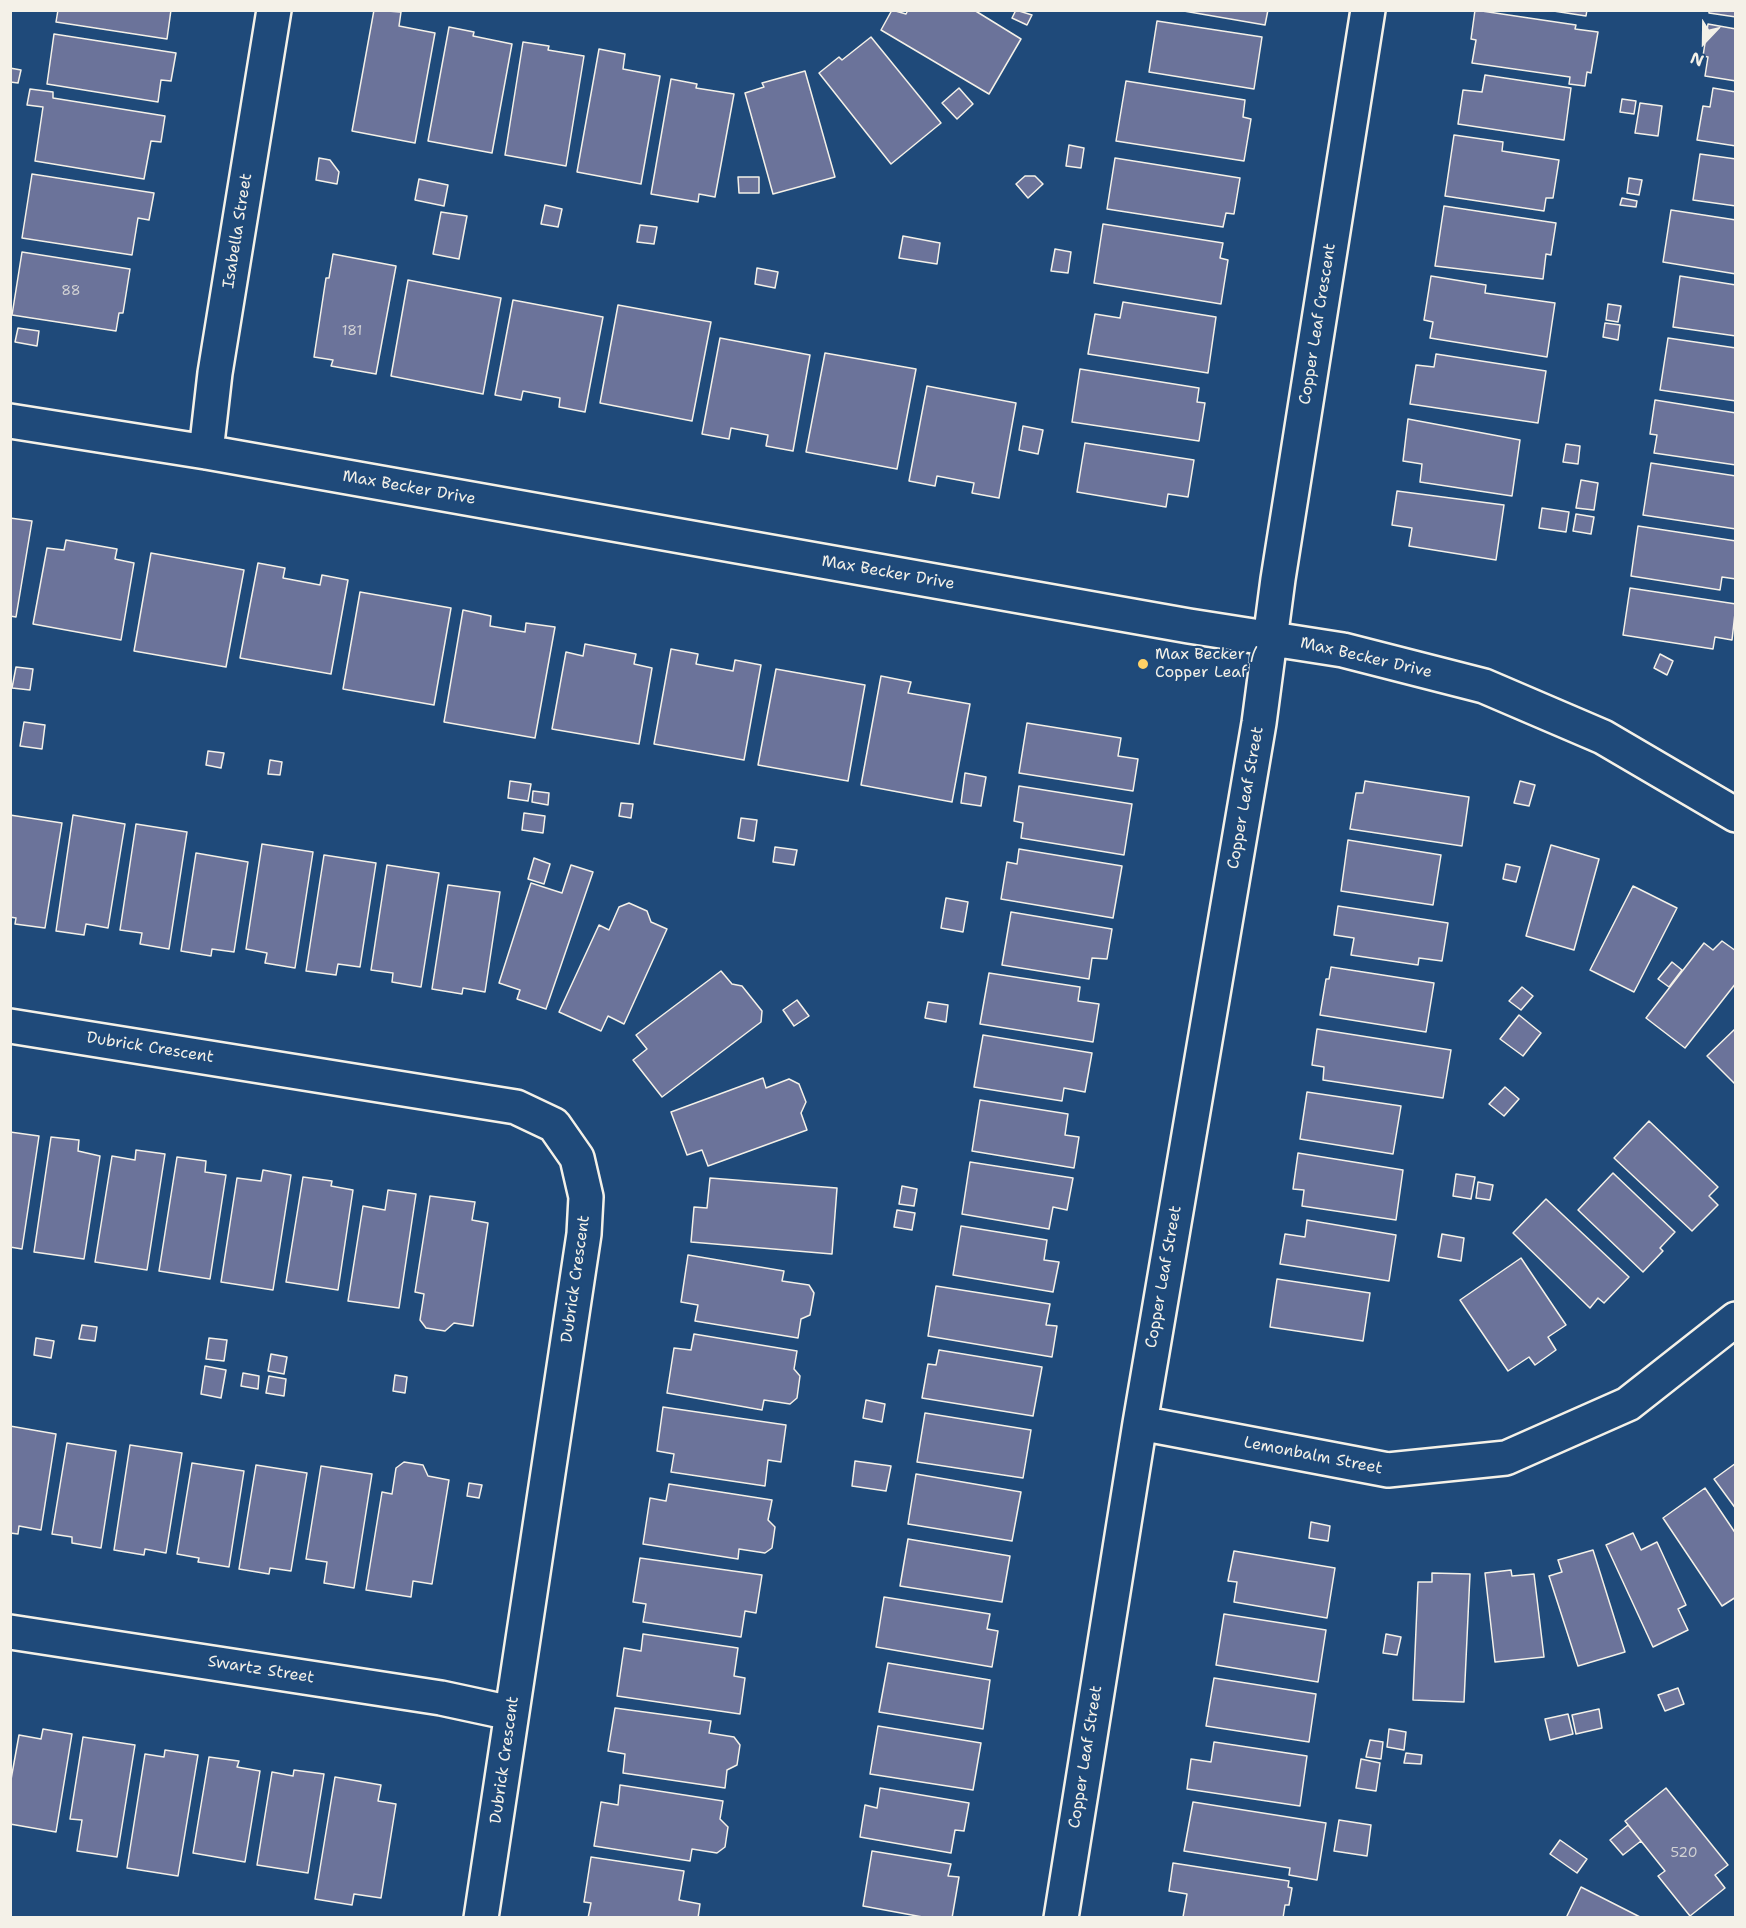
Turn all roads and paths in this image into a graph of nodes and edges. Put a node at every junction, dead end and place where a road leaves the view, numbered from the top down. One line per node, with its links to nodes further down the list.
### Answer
1 (274, 10): 4 (street, Isabella Street)
2 (1368, 10): 5 (street, Copper Leaf Crescent)
3 (10, 421): 4 (street, Max Becker Drive)
4 (206, 452): 5 (street, Max Becker Drive)
5 (1269, 637): 6 (street, Max Becker Drive); 9 (street, Copper Leaf Street)
6 (1736, 815)
7 (10, 1026): 11 (street, Dubrick Crescent)
8 (1736, 1319): 9 (street, Lemonbalm Street)
9 (1140, 1423): 13 (street, Copper Leaf Street)
10 (10, 1632): 11 (street, Swartz Street)
11 (511, 1713): 12 (street, Dubrick Crescent)
12 (481, 1917)
13 (1061, 1917)

